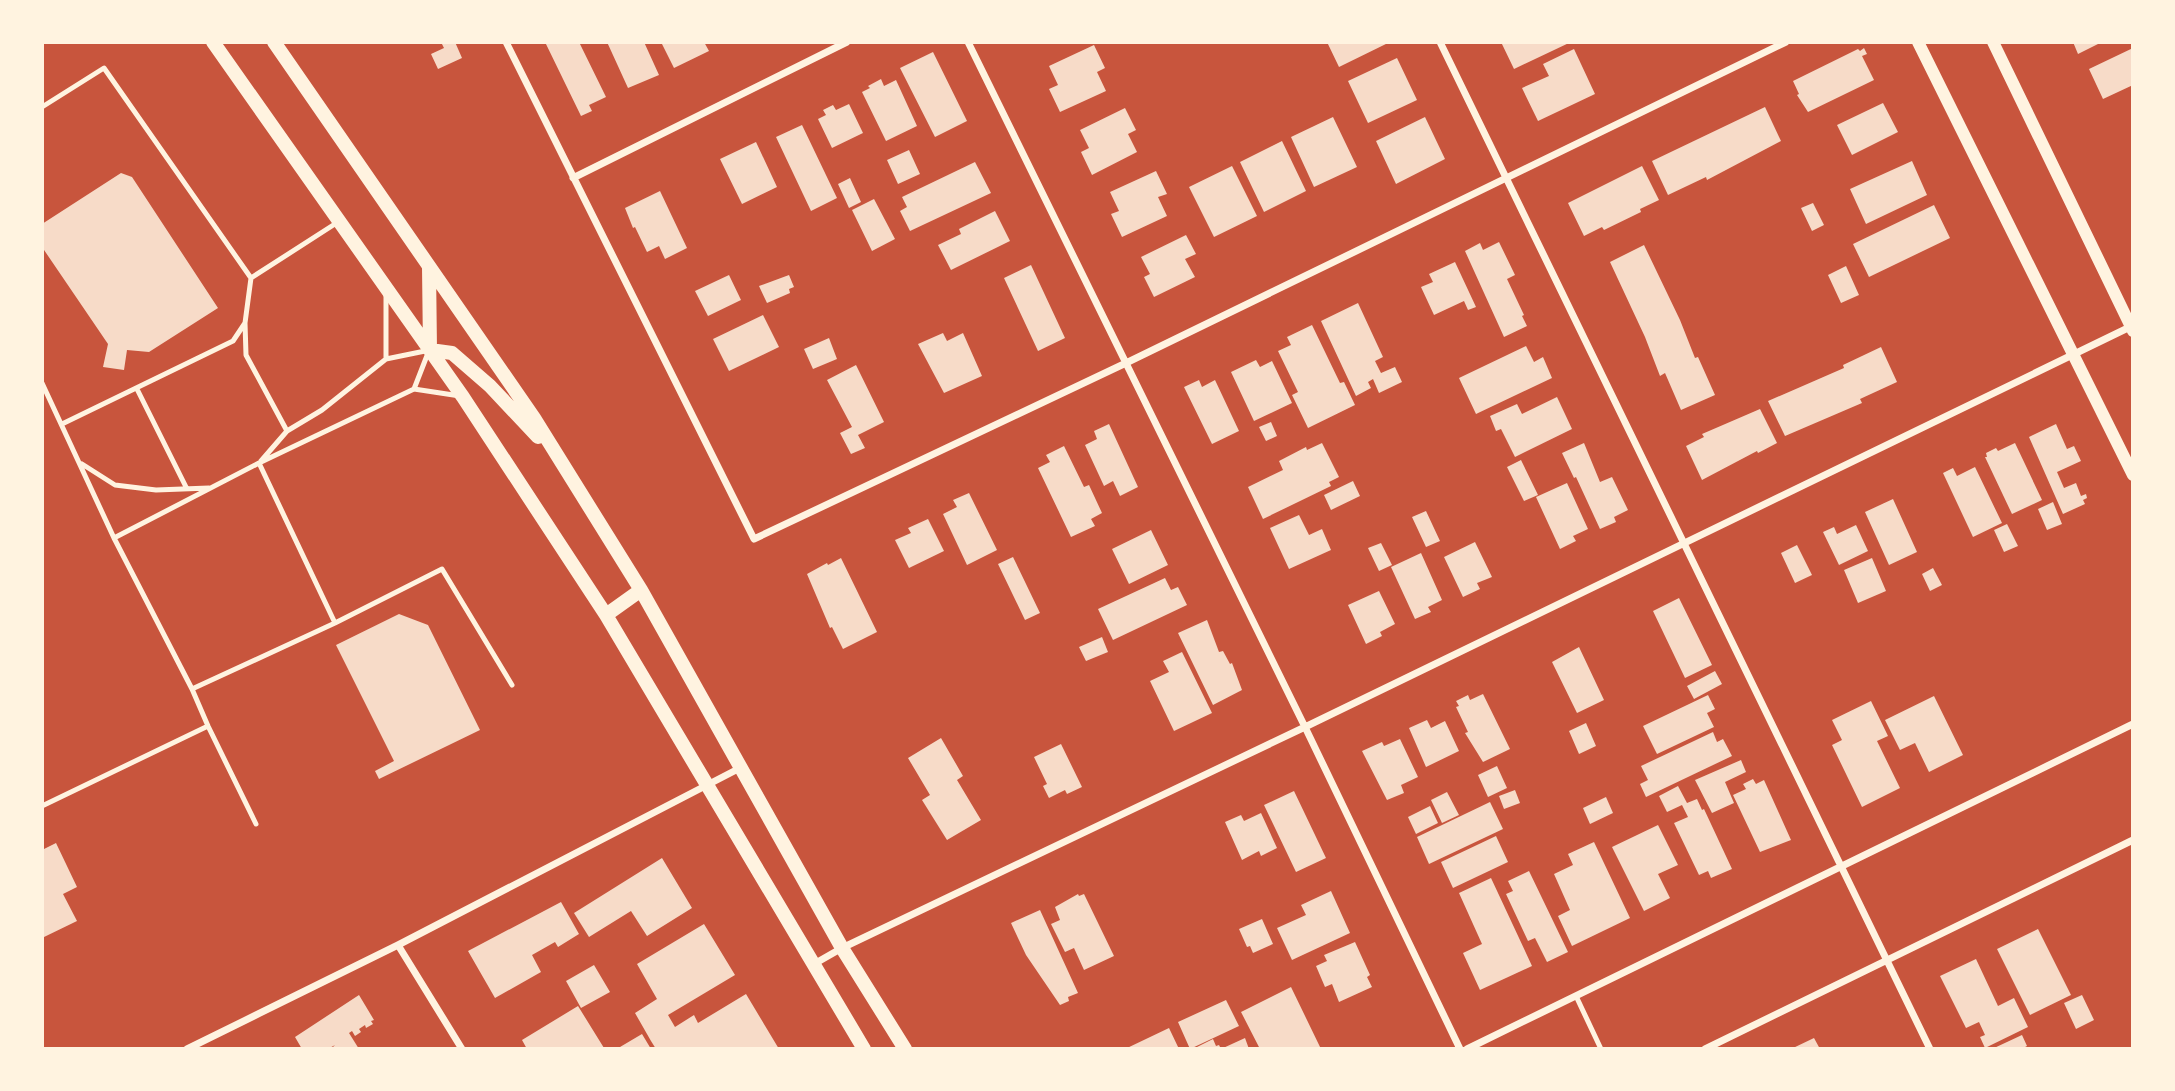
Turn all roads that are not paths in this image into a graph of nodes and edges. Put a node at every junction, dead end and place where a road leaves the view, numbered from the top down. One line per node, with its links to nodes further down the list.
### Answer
1 (213, 42): 13 (main road)
2 (274, 42): 14 (main road)
3 (506, 42): 12 (street)
4 (848, 42): 12 (street)
5 (968, 42): 22 (street)
6 (1440, 42): 11 (street)
7 (1786, 42): 11 (street)
8 (1918, 42): 20 (street)
9 (1993, 42): 18 (street)
10 (42, 107): 15 (lane)
11 (1506, 177): 22 (street); 36 (street)
12 (573, 178): 22 (street)
13 (338, 222): 15 (lane); 16 (main road)
14 (429, 267): 19 (main road); 29 (main road)
15 (251, 278): 17 (lane)
16 (386, 289): 19 (main road); 21 (lane)
17 (245, 323): 24 (lane); 28 (lane)
18 (2132, 328): 20 (street)
19 (429, 351): 21 (lane); 25 (lane); 26 (main road); 29 (main road)
20 (2074, 355): 32 (street); 36 (street)
21 (386, 359): 28 (lane)
22 (1126, 363): 44 (street)
23 (42, 383): 27 (lane)
24 (136, 389): 27 (lane); 34 (lane)
25 (414, 389): 26 (lane); 31 (lane)
26 (463, 397): 38 (main road)
27 (62, 424): 30 (lane)
28 (287, 431): 31 (lane)
29 (561, 461): 37 (main road)
30 (81, 463): 34 (lane); 35 (lane)
31 (259, 463): 33 (lane); 39 (lane)
32 (2133, 475)
33 (212, 488): 34 (lane); 35 (lane)
34 (187, 489)
35 (114, 538): 41 (lane)
36 (1683, 543): 44 (street); 50 (street)
37 (641, 590): 38 (main road); 45 (main road)
38 (606, 615): 46 (main road)
39 (335, 623): 40 (lane); 41 (lane)
40 (512, 685)
41 (192, 689): 43 (lane)
42 (2133, 724): 50 (street)
43 (208, 726): 47 (lane); 48 (lane)
44 (1305, 727): 52 (street); 60 (street)
45 (741, 767): 46 (street); 52 (main road)
46 (705, 786): 51 (street); 54 (main road)
47 (42, 806)
48 (256, 824)
49 (2133, 840): 53 (street)
50 (1841, 867): 53 (street); 55 (street)
51 (398, 945): 56 (street); 57 (street)
52 (842, 948): 54 (street); 59 (main road)
53 (1887, 962): 63 (street); 64 (street)
54 (813, 965): 58 (main road)
55 (1576, 996): 61 (street); 62 (lane)
56 (187, 1049)
57 (462, 1049)
58 (864, 1049)
59 (905, 1049)
60 (1461, 1049)
61 (1467, 1049)
62 (1601, 1049)
63 (1705, 1049)
64 (1930, 1049)

